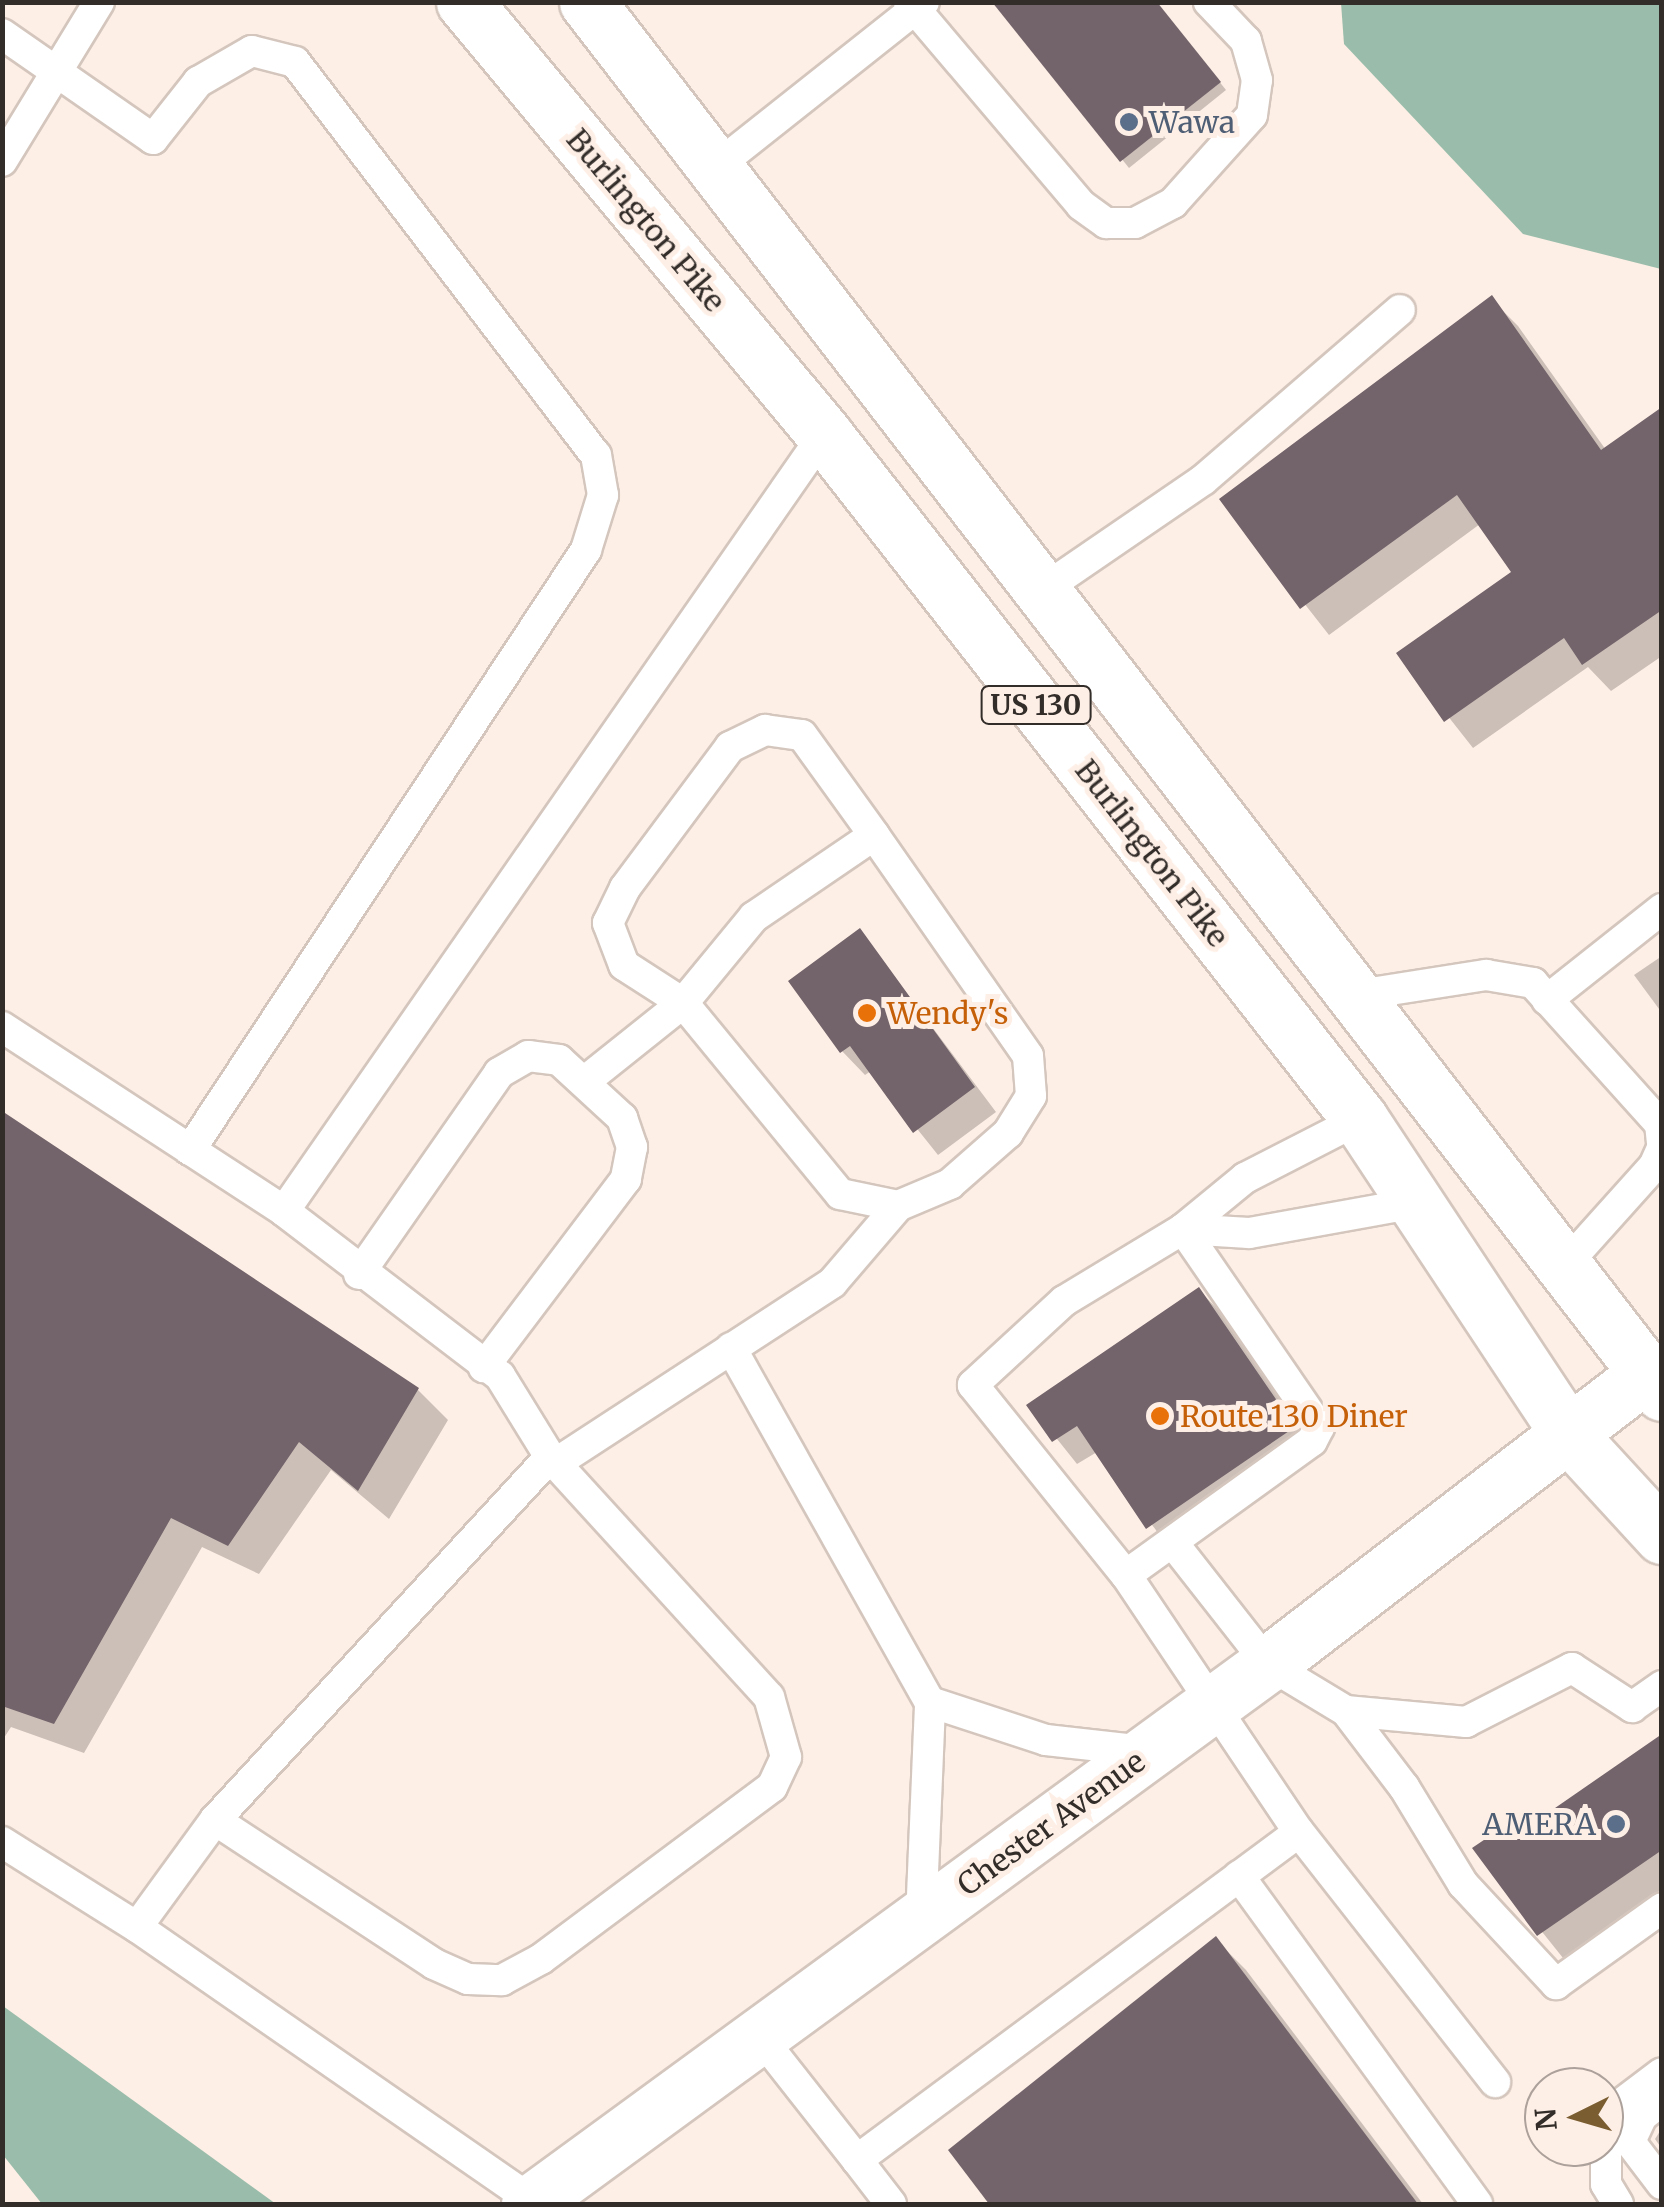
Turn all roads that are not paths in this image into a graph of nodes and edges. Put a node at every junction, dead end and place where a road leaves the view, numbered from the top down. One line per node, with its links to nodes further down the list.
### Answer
1 (99, 2): 7 (lane)
2 (464, 2): 11 (main road, Burlington Pike / US 130)
3 (587, 2): 9 (main road, US 130)
4 (1209, 2): 5 (lane)
5 (916, 5): 9 (lane)
6 (2, 34): 7 (lane)
7 (58, 74): 8 (lane); 22 (lane)
8 (2, 161)
9 (717, 166): 12 (main road, US 130)
10 (1400, 310): 12 (lane)
11 (824, 434): 20 (main road, Burlington Pike / US 130); 25 (lane)
12 (1044, 589): 16 (main road, US 130)
13 (874, 835): 17 (lane); 17 (lane); 24 (lane)
14 (1662, 910): 15 (lane)
15 (1540, 992): 16 (lane); 21 (lane)
16 (1358, 996): 27 (main road, US 130)
17 (683, 1003): 19 (lane); 24 (lane)
18 (2, 1027): 22 (lane)
19 (584, 1082): 28 (lane); 30 (lane)
20 (1360, 1119): 23 (main road, Burlington Pike / US 130); 26 (lane)
21 (1662, 1146): 27 (lane)
22 (190, 1150): 25 (lane)
23 (1416, 1203): 26 (lane); 32 (main road, Burlington Pike / US 130)
24 (898, 1206): 29 (lane)
25 (284, 1211): 28 (lane)
26 (1182, 1230): 35 (lane); 36 (lane)
27 (1566, 1264): 31 (main road, US 130)
28 (359, 1274): 30 (lane)
29 (731, 1348): 33 (lane); 39 (lane)
30 (484, 1367): 33 (lane)
31 (1656, 1376): 32 (main road, Chester Avenue)
32 (1570, 1436): 34 (main road, Burlington Pike / US 130); 37 (main road, Chester Avenue)
33 (553, 1460): 43 (lane); 43 (lane)
34 (1662, 1536)
35 (1173, 1544): 36 (lane); 37 (lane)
36 (1126, 1576): 40 (lane)
37 (1268, 1664): 40 (main road, Chester Avenue); 41 (lane)
38 (1657, 1699): 41 (lane)
39 (930, 1702): 42 (lane); 48 (lane)
40 (1211, 1705): 42 (main road, Chester Avenue); 44 (lane)
41 (1346, 1711): 47 (lane)
42 (1149, 1751): 48 (main road, Chester Avenue)
43 (215, 1820): 49 (lane)
44 (1300, 1832): 46 (lane); 52 (lane)
45 (2, 1842): 49 (lane)
46 (1239, 1876): 54 (lane); 58 (lane)
47 (1662, 1908)
48 (920, 1920): 50 (main road, Chester Avenue)
49 (137, 1928): 56 (lane)
50 (761, 2038): 54 (lane); 56 (main road, Chester Avenue)
51 (1662, 2073): 59 (lane)
52 (1494, 2082)
53 (1662, 2100): 55 (lane)
54 (858, 2160): 57 (lane)
55 (1662, 2184)
56 (534, 2203)
57 (891, 2204)
58 (1478, 2204)
59 (1618, 2204)

